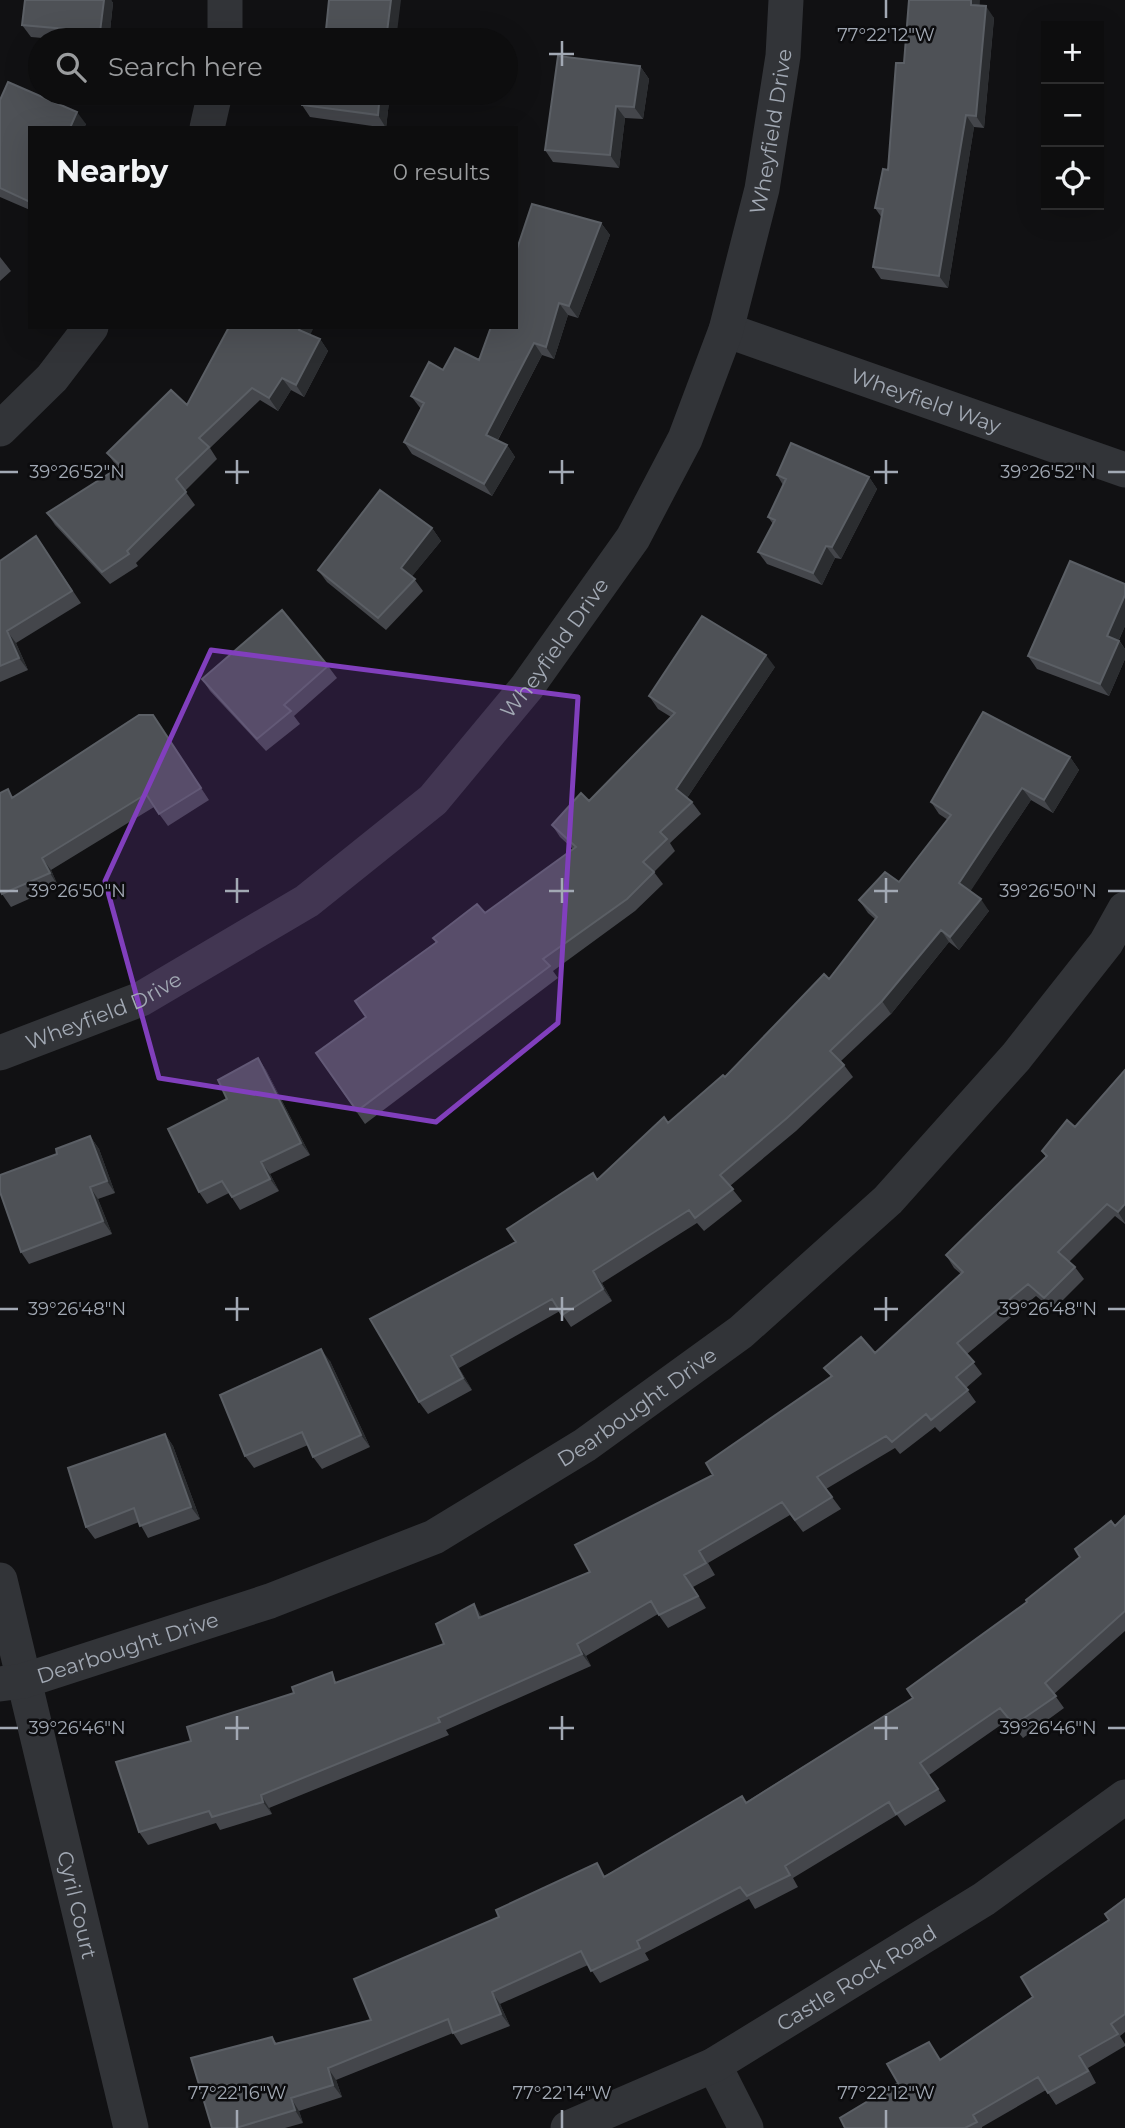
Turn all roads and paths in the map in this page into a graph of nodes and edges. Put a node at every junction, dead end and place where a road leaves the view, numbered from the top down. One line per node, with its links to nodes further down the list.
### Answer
1 (225, 0): 3 (street)
2 (786, 0): 7 (street, Wheyfield Drive)
3 (225, 28)
4 (212, 105): 5 (street)
5 (207, 126)
6 (89, 329): 8 (street)
7 (726, 330): 9 (street, Wheyfield Way); 11 (street, Wheyfield Drive)
8 (0, 429)
9 (1125, 470)
10 (1125, 909): 13 (street, Dearbought Drive)
11 (0, 1053)
12 (0, 1580): 13 (street, Cyril Court)
13 (11, 1683): 16 (street, Cyril Court)
14 (1125, 1797): 15 (street, Castle Rock Road)
15 (714, 2065): 17 (street, Castle Rock Road); 18 (street)
16 (131, 2128)
17 (568, 2128)
18 (746, 2128)

